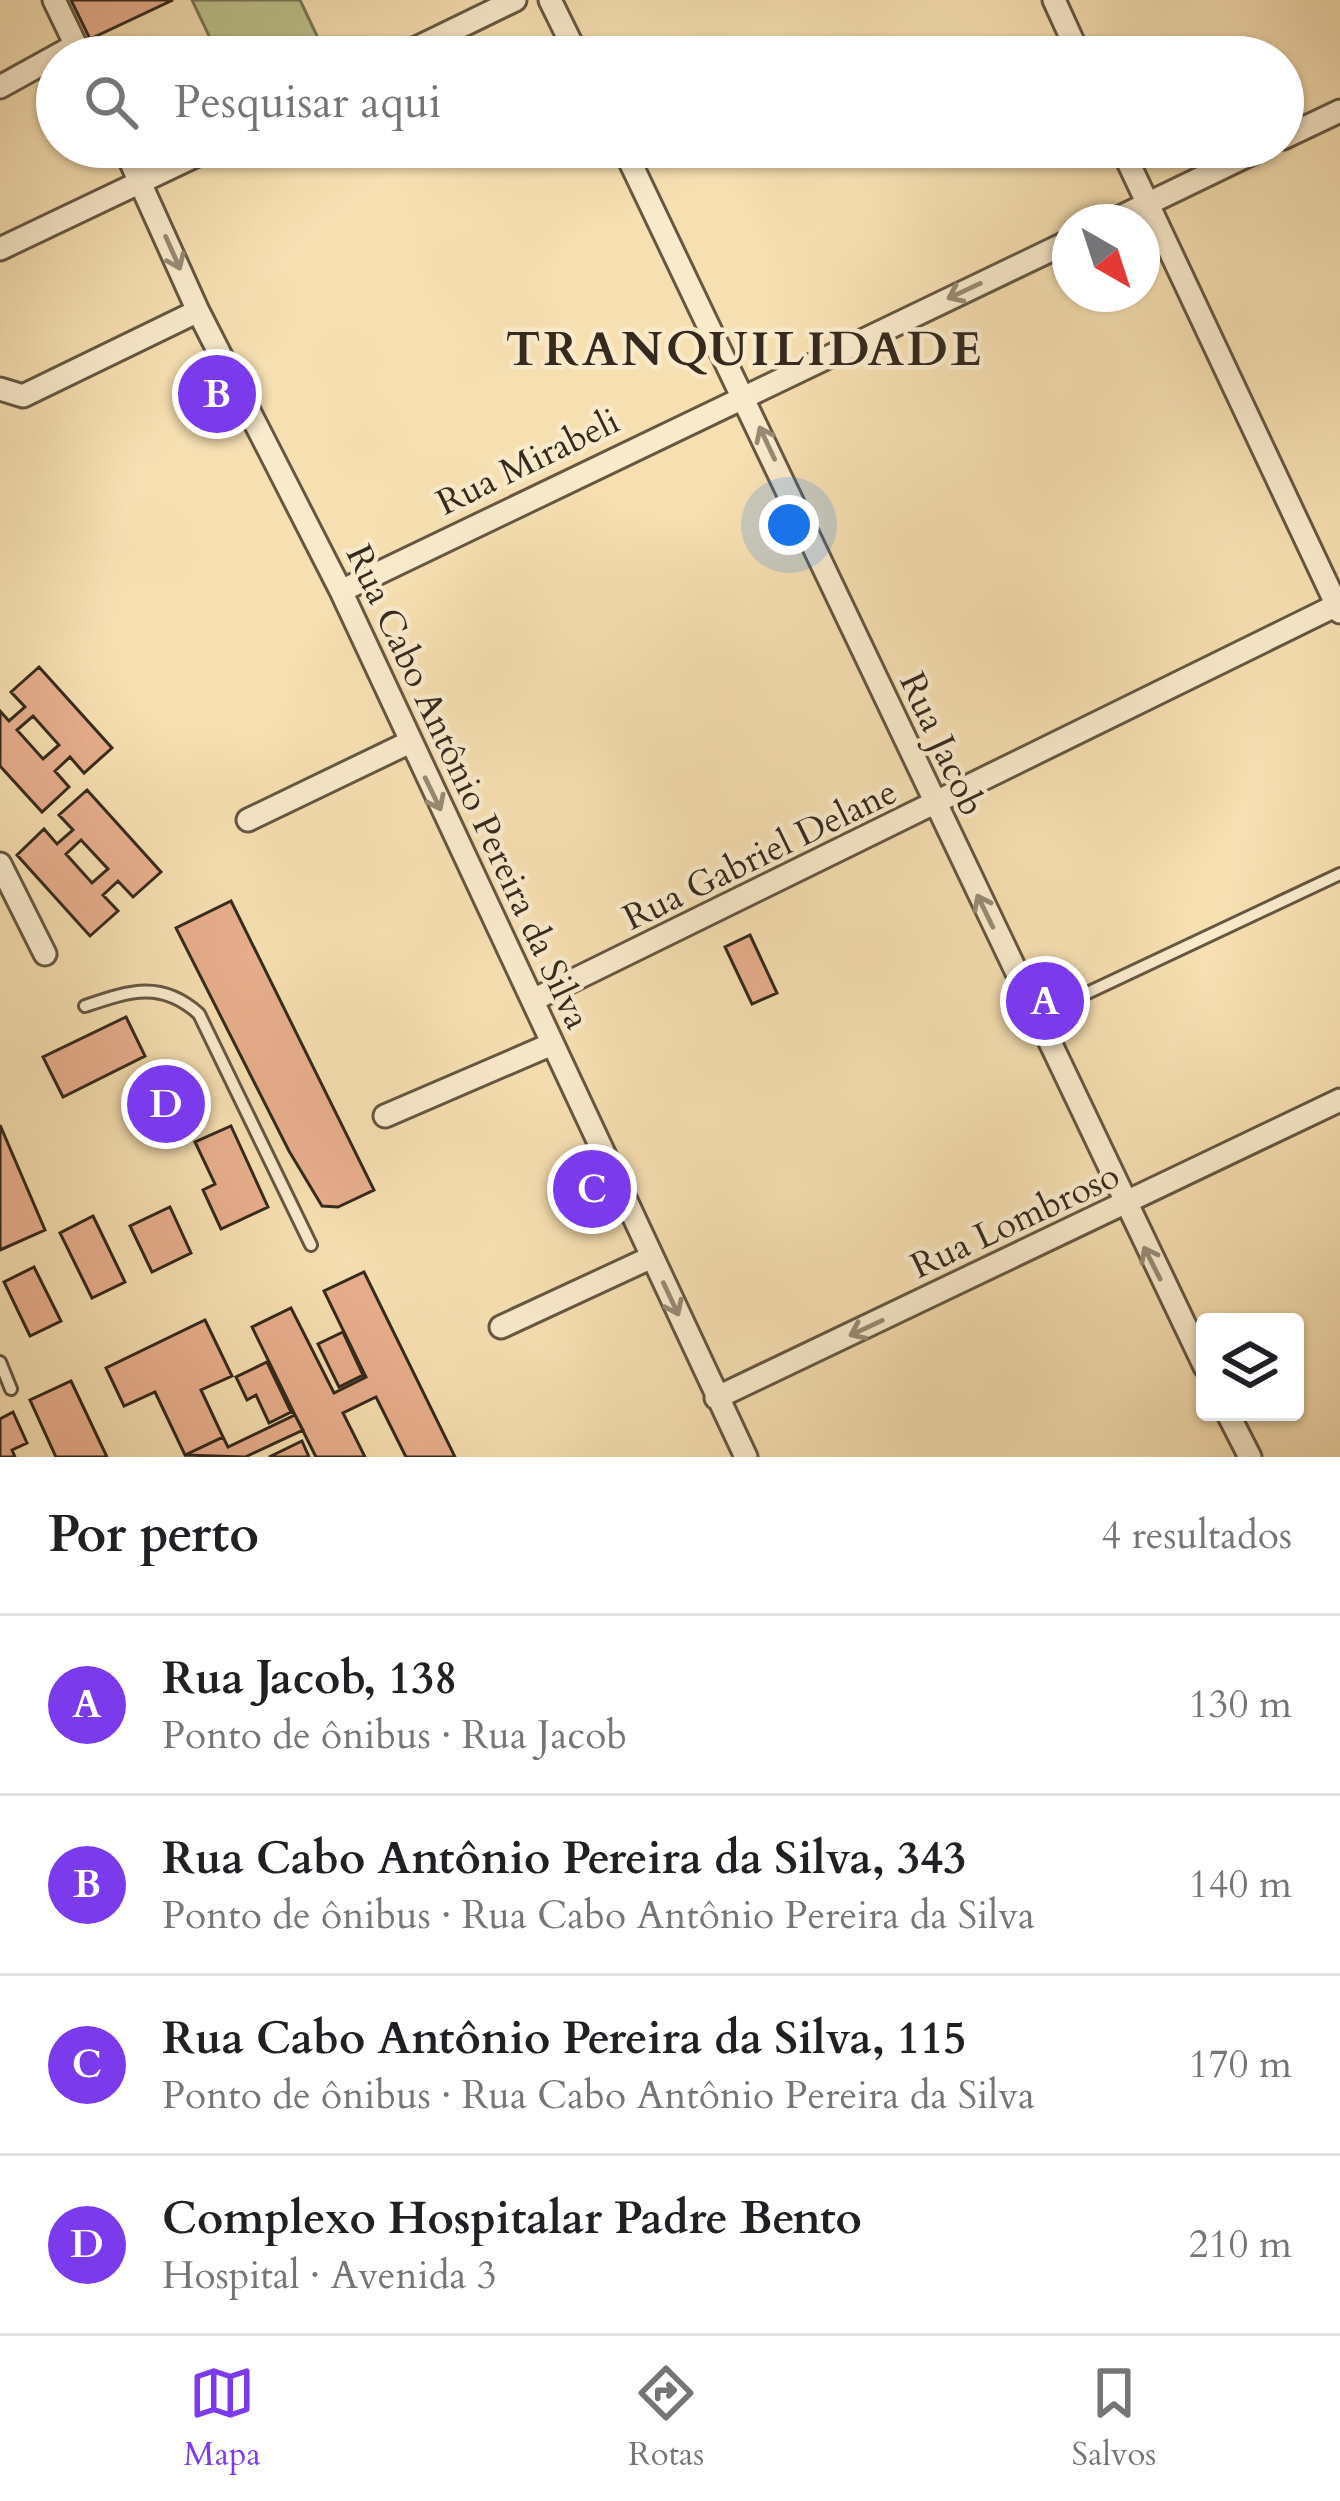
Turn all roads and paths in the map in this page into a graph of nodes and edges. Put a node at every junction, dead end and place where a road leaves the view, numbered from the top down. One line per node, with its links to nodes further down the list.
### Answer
1 (55, 0): 5 (street)
2 (514, 0): 6 (street)
3 (550, 0): 7 (street)
4 (1054, 0): 8 (street)
5 (71, 36)
6 (441, 36)
7 (568, 36)
8 (1070, 36)
9 (36, 70): 10 (street)
10 (0, 87)
11 (1340, 110): 12 (street)
12 (1304, 128)
13 (134, 168): 18 (street, Rua Cabo Antônio Pereira da Silva)
14 (171, 168): 18 (street)
15 (633, 168): 26 (street, Rua Jacob)
16 (1130, 168): 19 (street)
17 (1222, 168): 20 (street)
18 (141, 183): 22 (street); 24 (street, Rua Cabo Antônio Pereira da Silva, one-way to 24)
19 (1147, 204)
20 (1149, 204)
21 (1160, 232): 28 (street)
22 (0, 249)
23 (1052, 249): 26 (street, Rua Mirabeli, one-way to 26)
24 (198, 311): 25 (street); 27 (street, Rua Cabo Antônio Pereira da Silva)
25 (0, 389)
26 (744, 394): 27 (street, Rua Mirabeli); 30 (street, Rua Jacob, one-way to 26)
27 (341, 591): 29 (street, Rua Cabo Antônio Pereira da Silva)
28 (1338, 609): 30 (street, Rua Gabriel Delane)
29 (408, 742): 31 (street); 35 (street, Rua Cabo Antônio Pereira da Silva, one-way to 35)
30 (935, 807): 35 (street, Rua Gabriel Delane); 41 (street, Rua Jacob, one-way to 30)
31 (248, 820)
32 (0, 864): 34 (street)
33 (1340, 874): 36 (lane)
34 (45, 954)
35 (533, 1000): 38 (street, Rua Cabo Antônio Pereira da Silva)
36 (1066, 1004)
37 (86, 1006): 42 (lane)
38 (552, 1044): 40 (street); 43 (street, Rua Cabo Antônio Pereira da Silva)
39 (1340, 1100): 41 (street, Rua Lombroso)
40 (386, 1117)
41 (1124, 1206): 45 (street, Rua Jacob, one-way to 41); 48 (street, Rua Lombroso, one-way to 48)
42 (311, 1245)
43 (652, 1257): 44 (street); 48 (street, Rua Cabo Antônio Pereira da Silva, one-way to 48)
44 (501, 1327)
45 (1196, 1349)
46 (0, 1363): 47 (lane)
47 (11, 1389)
48 (716, 1398): 50 (street, Rua Cabo Antônio Pereira da Silva)
49 (1232, 1421): 51 (street)
50 (746, 1457)
51 (1250, 1457)

